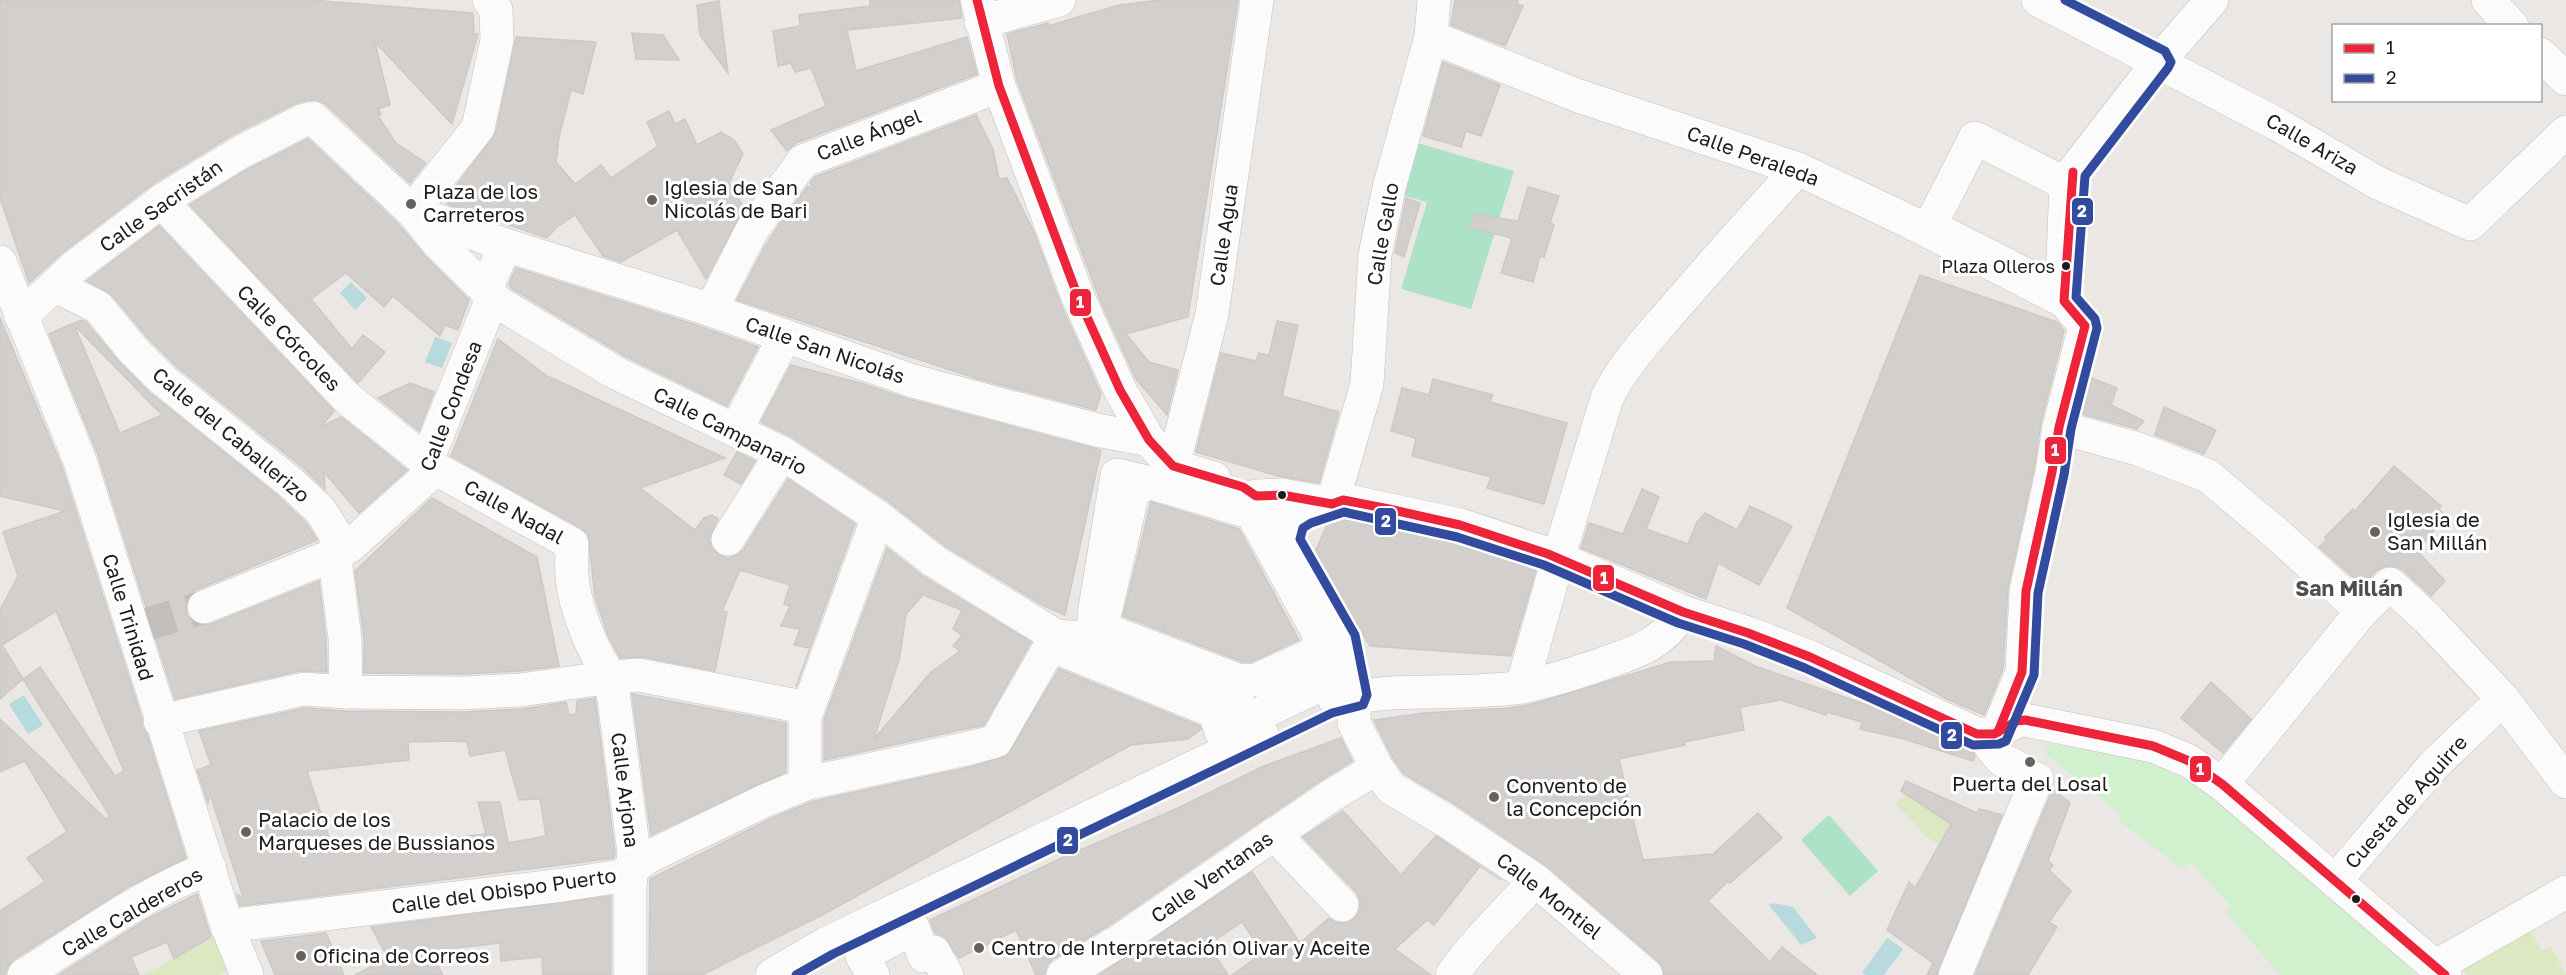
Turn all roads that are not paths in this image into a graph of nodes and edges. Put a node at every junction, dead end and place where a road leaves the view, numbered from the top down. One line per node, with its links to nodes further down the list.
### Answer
1 (489, 0): 20 (street)
2 (1059, 0): 8 (street)
3 (1257, 0): 35 (street, Calle Agua)
4 (1434, 0): 10 (street, Calle Gallo)
5 (2038, 0): 12 (street, Calle Ariza)
6 (2212, 0): 12 (street)
7 (2488, 0): 9 (street)
8 (979, 11): 14 (street)
9 (2510, 24)
10 (1431, 37): 18 (street, Calle Peraleda); 38 (street, Calle Gallo)
11 (2542, 55): 13 (street)
12 (2159, 61): 15 (street, Calle Ariza); 17 (street)
13 (2566, 79)
14 (999, 86): 27 (street, Calle Ángel); 32 (street)
15 (2566, 132)
16 (1975, 138): 16 (street)
17 (2077, 165): 21 (street); 26 (street)
18 (1798, 169): 21 (street, Calle Peraleda); 43 (street)
19 (161, 201): 20 (street, Calle Sacristán); 24 (street, Calle Sacristán); 34 (street, Calle Córcoles)
20 (412, 211): 22 (street); 25 (street)
21 (1915, 225): 26 (street, Calle Peraleda)
22 (505, 245): 25 (street); 27 (street, Calle San Nicolás)
23 (3, 280): 28 (street, Calle Trinidad)
24 (56, 286): 28 (street, Calle Sacristán); 42 (street, Calle del Caballerizo)
25 (490, 294): 31 (street, Calle Campanario); 34 (street, Calle Condesa)
26 (2064, 301): 30 (street)
27 (711, 310): 29 (street, Calle San Nicolás)
28 (21, 318): 54 (street, Calle Trinidad)
29 (785, 336): 31 (street); 32 (street, Calle San Nicolás)
30 (2059, 428): 45 (street); 56 (street)
31 (736, 430): 33 (street, Calle Campanario)
32 (1149, 440): 35 (street); 36 (street)
33 (782, 453): 39 (street, Calle Campanario); 40 (street)
34 (428, 463): 42 (street, Calle Condesa); 48 (street, Calle Nadal)
35 (1173, 466): 37 (street)
36 (1117, 475): 47 (street, Calle del Obispo Puerto); 47 (street); 55 (street)
37 (1256, 496): 38 (street); 41 (street, Calle Montiel)
38 (1332, 504): 41 (street); 43 (street)
39 (878, 517): 47 (street, Calle Campanario); 53 (street)
40 (728, 539)
41 (1288, 542): 51 (street, Calle Montiel)
42 (330, 556): 44 (street); 50 (street, Calle del Caballerizo)
43 (1558, 559): 46 (street); 49 (street)
44 (204, 607)
45 (2362, 611): 52 (street); 60 (street)
46 (1683, 612): 49 (street); 56 (street)
47 (1068, 637): 55 (street, Calle Campanario); 59 (street, Calle del Obispo Puerto)
48 (610, 677): 50 (street); 53 (street); 63 (street, Calle Arjona)
49 (1522, 687): 51 (street)
50 (346, 692): 54 (street)
51 (1355, 696): 55 (street); 57 (street, Calle Montiel)
52 (2503, 699): 58 (street); 65 (street, Cuesta de Aguirre)
53 (808, 708): 59 (street)
54 (160, 721): 62 (street, Calle Trinidad)
55 (1256, 726): 75 (street)
56 (1998, 732): 60 (street); 71 (street)
57 (1377, 768): 61 (street, Calle Ventanas); 64 (street, Calle Montiel)
58 (2566, 782)
59 (808, 783): 63 (street, Calle del Obispo Puerto)
60 (2222, 784): 65 (street)
61 (1274, 834): 67 (street); 79 (street, Calle Ventanas)
62 (210, 868): 68 (street, Calle Trinidad); 72 (street, Calle Caldereros)
63 (634, 868): 68 (street, Calle del Obispo Puerto); 74 (street, Calle Arjona)
64 (1535, 880): 80 (street); 81 (street, Calle Montiel)
65 (2336, 881): 70 (street)
66 (2566, 892): 70 (street)
67 (1342, 905)
68 (227, 926): 73 (street, Calle Trinidad)
69 (895, 935): 76 (street); 77 (street); 78 (street)
70 (2440, 971)
71 (1956, 974)
72 (24, 975)
73 (247, 975)
74 (630, 975)
75 (772, 975)
76 (873, 975)
77 (925, 975)
78 (947, 975)
79 (1063, 975)
80 (1452, 975)
81 (1646, 975)

